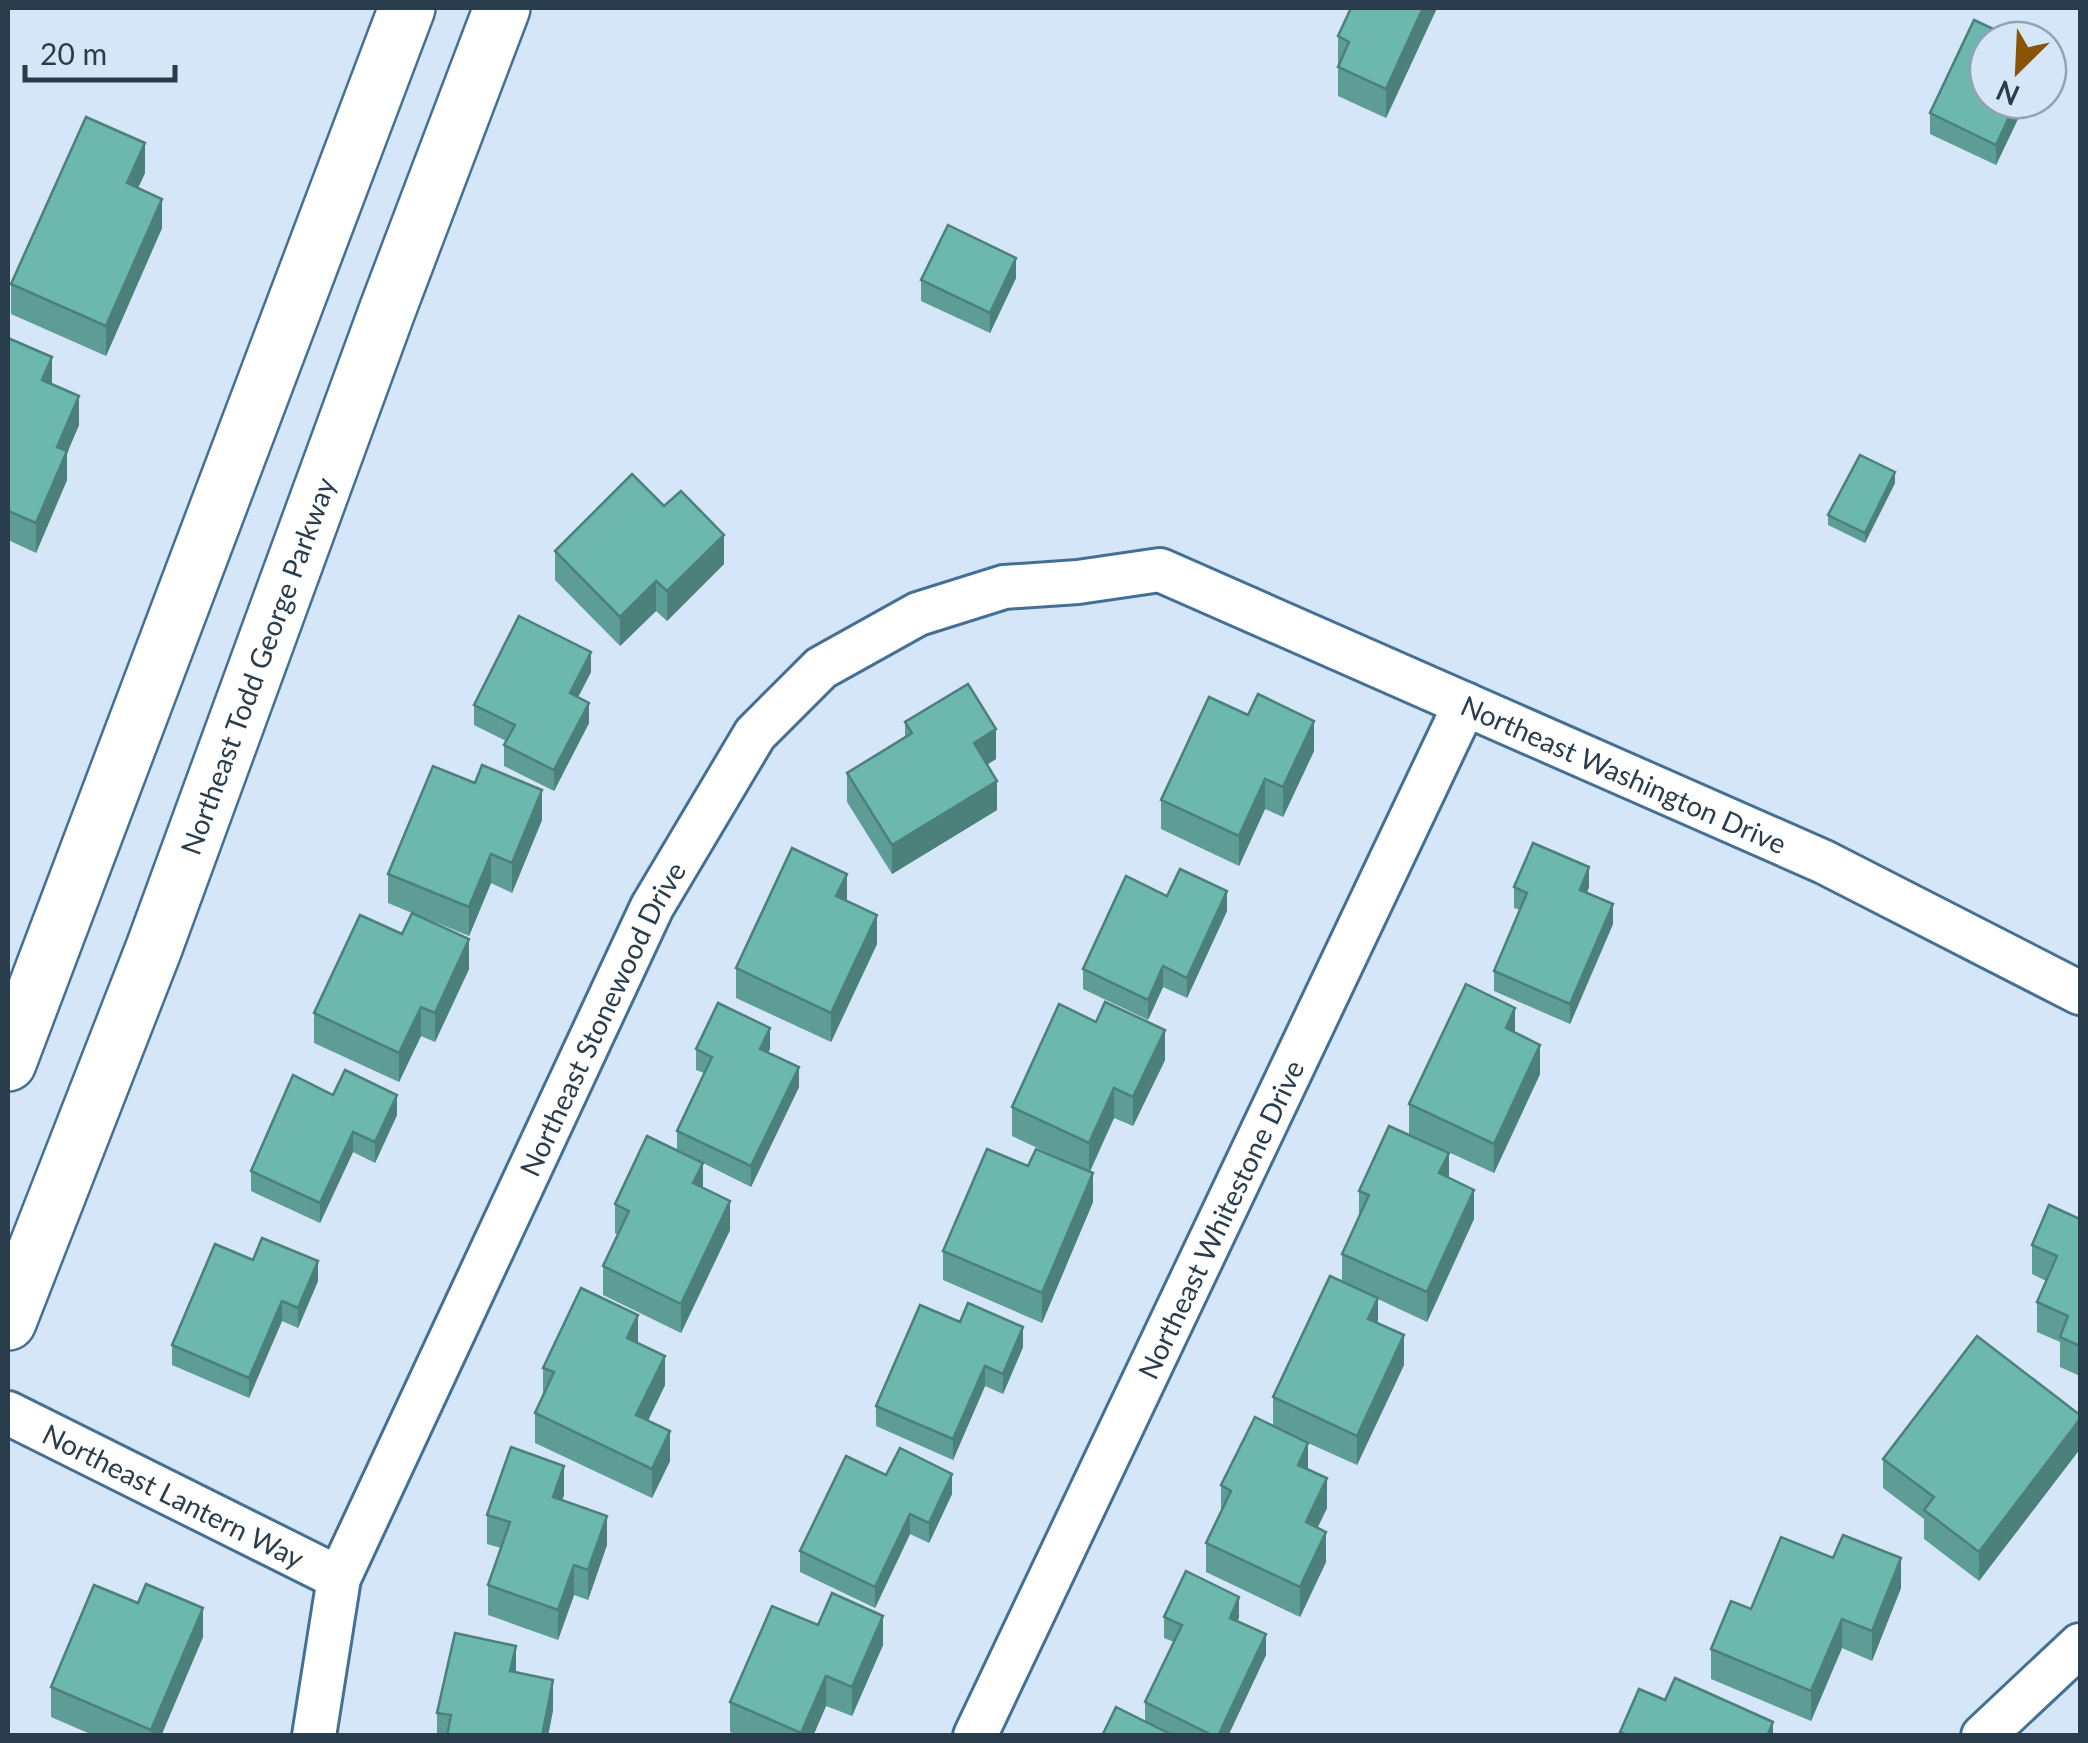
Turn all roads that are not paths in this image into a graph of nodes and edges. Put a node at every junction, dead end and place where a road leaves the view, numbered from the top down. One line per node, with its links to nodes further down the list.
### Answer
1 (407, 8): 6 (main road)
2 (502, 8): 7 (main road, Northeast Todd George Parkway)
3 (1160, 570): 4 (street, Northeast Washington Drive); 9 (street, Northeast Stonewood Drive)
4 (1464, 704): 5 (street, Northeast Washington Drive); 12 (street, Northeast Whitestone Drive)
5 (2080, 994)
6 (8, 1064)
7 (8, 1322)
8 (8, 1413): 9 (street, Northeast Lantern Way)
9 (338, 1578): 11 (street, Northeast Stonewood Drive)
10 (2080, 1646): 13 (street)
11 (314, 1736)
12 (974, 1736)
13 (1983, 1736)

